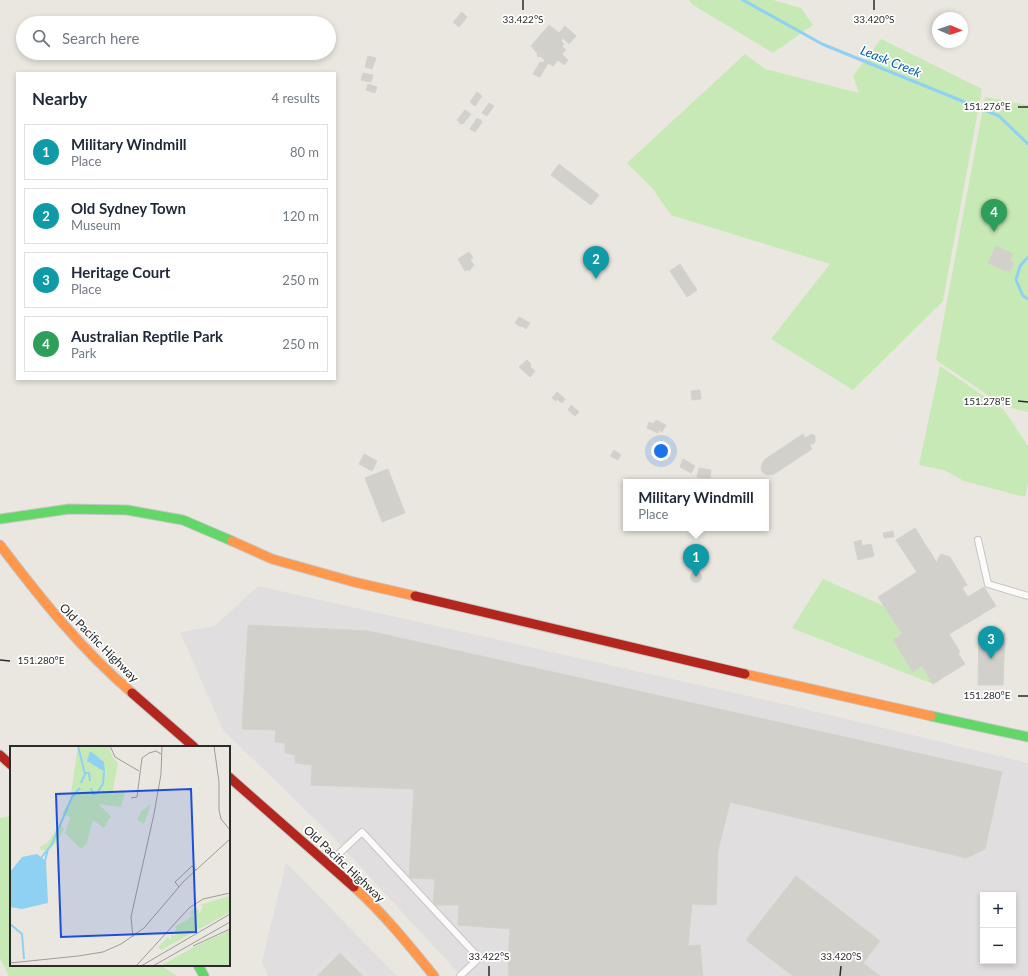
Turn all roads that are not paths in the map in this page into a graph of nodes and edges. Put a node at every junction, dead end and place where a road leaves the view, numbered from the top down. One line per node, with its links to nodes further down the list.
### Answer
1 (0, 519): 5 (main road)
2 (978, 540): 4 (lane)
3 (0, 545): 6 (main road, Old Pacific Highway)
4 (1028, 596)
5 (1028, 737)
6 (193, 746)
7 (0, 755): 8 (main road)
8 (10, 763)
9 (230, 778): 10 (main road, Old Pacific Highway)
10 (328, 864): 13 (main road, Old Pacific Highway); 14 (lane)
11 (199, 966): 12 (main road)
12 (204, 976)
13 (434, 976)
14 (460, 976)

